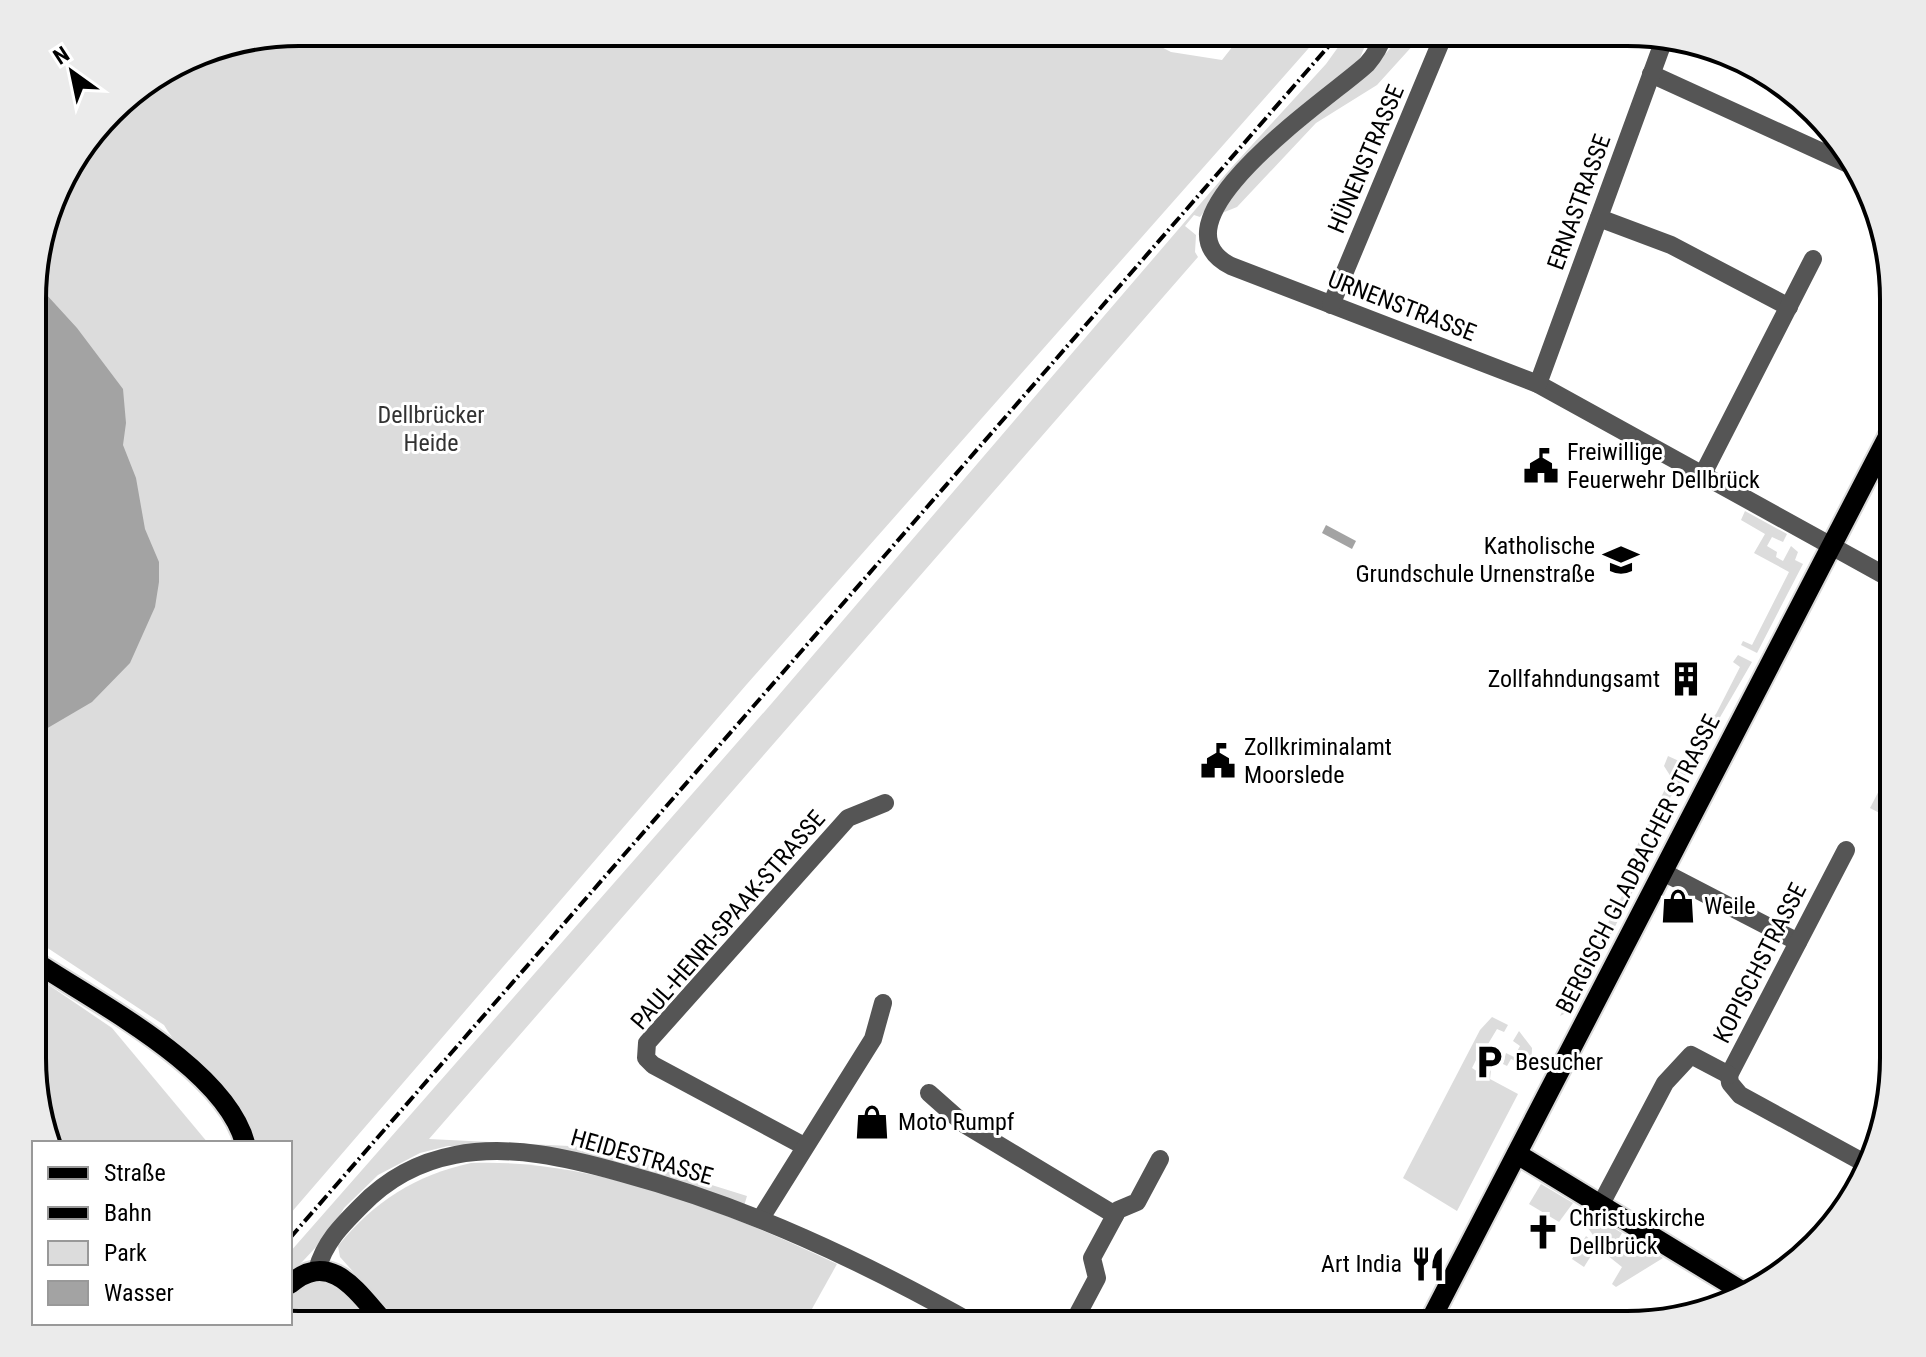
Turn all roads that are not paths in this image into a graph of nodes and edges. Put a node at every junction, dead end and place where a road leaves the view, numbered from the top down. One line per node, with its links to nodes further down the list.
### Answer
1 (1377, 47): 8 (street, URNENSTRASSE)
2 (1439, 47): 8 (street, HÜNENSTRASSE)
3 (1660, 49): 4 (street, ERNASTRASSE)
4 (1651, 74): 5 (street); 6 (street, ERNASTRASSE)
5 (1837, 159)
6 (1599, 218): 9 (street); 10 (street, ERNASTRASSE)
7 (1813, 259): 9 (street)
8 (1331, 305): 10 (street, URNENSTRASSE)
9 (1789, 307): 12 (street)
10 (1538, 384): 12 (street, URNENSTRASSE)
11 (1879, 454): 13 (main road, BERGISCH GLADBACHER STRASSE)
12 (1703, 474): 13 (street, URNENSTRASSE)
13 (1832, 545): 14 (street, URNENSTRASSE); 17 (main road, BERGISCH GLADBACHER STRASSE)
14 (1879, 572)
15 (885, 803): 24 (street, PAUL-HENRI-SPAAK-STRASSE)
16 (1846, 850): 18 (street, KOPISCHSTRASSE)
17 (1663, 872): 18 (street); 25 (main road, BERGISCH GLADBACHER STRASSE)
18 (1798, 942): 21 (street, KOPISCHSTRASSE)
19 (47, 970): 23 (main road)
20 (883, 1003): 24 (street)
21 (1729, 1075): 27 (street); 28 (street, KOPISCHSTRASSE)
22 (929, 1093): 29 (street)
23 (244, 1141)
24 (804, 1146): 30 (street)
25 (1517, 1154): 28 (main road); 37 (main road, BERGISCH GLADBACHER STRASSE)
26 (1160, 1159): 29 (street)
27 (1858, 1160)
28 (1601, 1204): 33 (main road)
29 (1115, 1215): 36 (street)
30 (761, 1218): 31 (street, HEIDESTRASSE); 35 (street, HEIDESTRASSE)
31 (317, 1270): 32 (main road); 34 (main road)
32 (292, 1282)
33 (1735, 1287)
34 (373, 1310)
35 (950, 1310)
36 (1080, 1311)
37 (1435, 1311)

